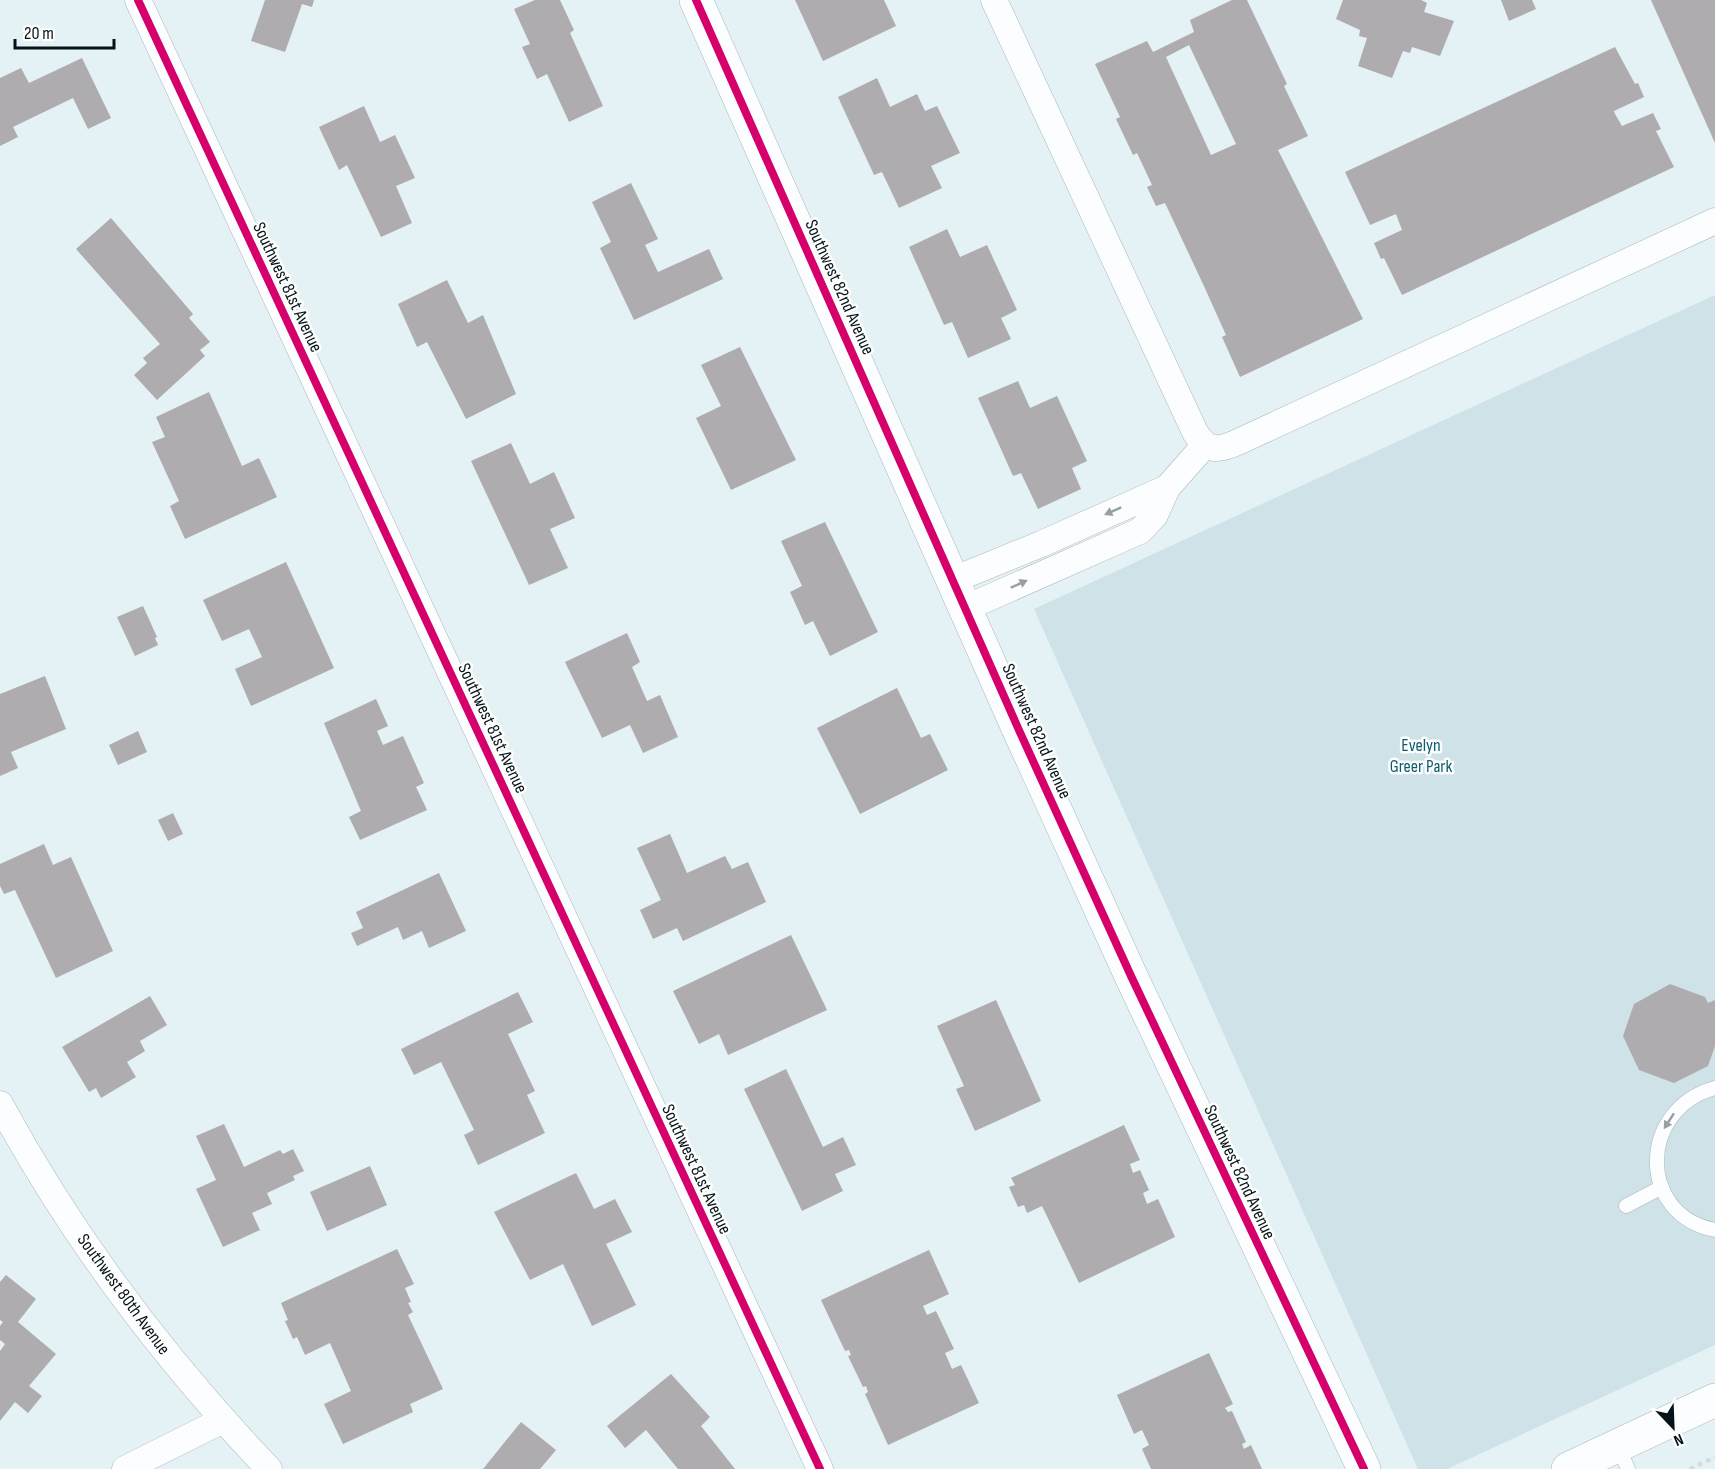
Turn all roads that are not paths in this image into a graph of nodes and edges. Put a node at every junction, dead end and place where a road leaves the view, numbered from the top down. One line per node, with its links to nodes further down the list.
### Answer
1 (138, 0): 18 (street, Southwest 81st Avenue)
2 (696, 0): 6 (street, Southwest 82nd Avenue)
3 (994, 0): 5 (street)
4 (1715, 221): 5 (street)
5 (1205, 445): 6 (street)
6 (959, 594): 19 (street, Southwest 82nd Avenue)
7 (1715, 1088): 9 (lane, one-way to 9)
8 (0, 1104): 13 (street, Southwest 80th Avenue)
9 (1662, 1188): 10 (lane); 11 (lane)
10 (1626, 1206)
11 (1715, 1230)
12 (1715, 1401): 14 (street)
13 (223, 1420): 16 (street); 17 (street, Southwest 80th Avenue)
14 (1623, 1458): 15 (street)
15 (1578, 1467)
16 (124, 1469)
17 (269, 1469)
18 (820, 1469)
19 (1364, 1469)

